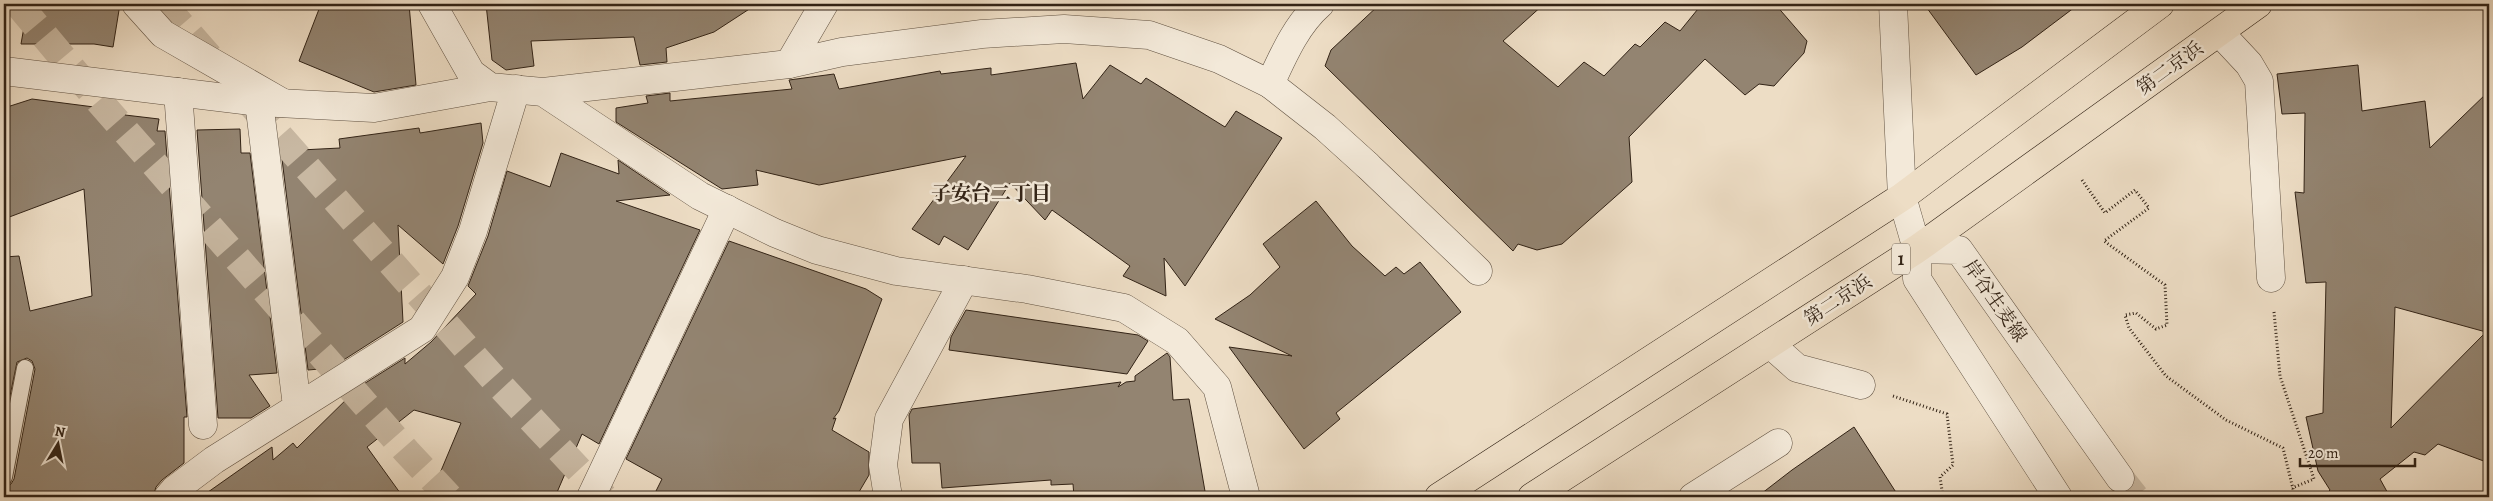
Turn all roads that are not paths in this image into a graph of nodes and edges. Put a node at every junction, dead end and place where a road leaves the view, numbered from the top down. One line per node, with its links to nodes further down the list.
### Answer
1 (136, 4): 16 (street)
2 (432, 4): 12 (street)
3 (824, 4): 9 (street)
4 (1320, 4): 11 (street)
5 (1893, 4): 17 (street)
6 (2160, 4): 17 (highway)
7 (2258, 4): 8 (highway, 第二京浜 / 1)
8 (2220, 33): 19 (highway, 第二京浜 / 1); 21 (street)
9 (789, 64): 11 (street); 15 (street)
10 (4, 71): 14 (street)
11 (1270, 84): 20 (street)
12 (490, 86): 13 (street); 16 (street)
13 (516, 89): 15 (street); 26 (street)
14 (178, 92): 16 (street); 27 (street)
15 (543, 92): 18 (street)
16 (271, 102): 26 (street)
17 (1902, 196): 19 (street); 35 (highway)
18 (727, 209): 22 (street); 32 (street)
19 (1917, 248): 23 (highway, 第二京浜 / 1); 30 (street, 岸谷生麦線); 38 (street)
20 (1478, 271)
21 (2271, 278)
22 (964, 280): 33 (street); 34 (street)
23 (1770, 344): 25 (street); 36 (highway, 第二京浜 / 1)
24 (25, 368): 29 (lane)
25 (1861, 385)
26 (297, 406): 31 (street)
27 (202, 424)
28 (1778, 443): 37 (street)
29 (4, 477)
30 (2120, 478)
31 (168, 497)
32 (591, 497)
33 (888, 497)
34 (1246, 497)
35 (1439, 497)
36 (1532, 497)
37 (1693, 497)
38 (2058, 497)

